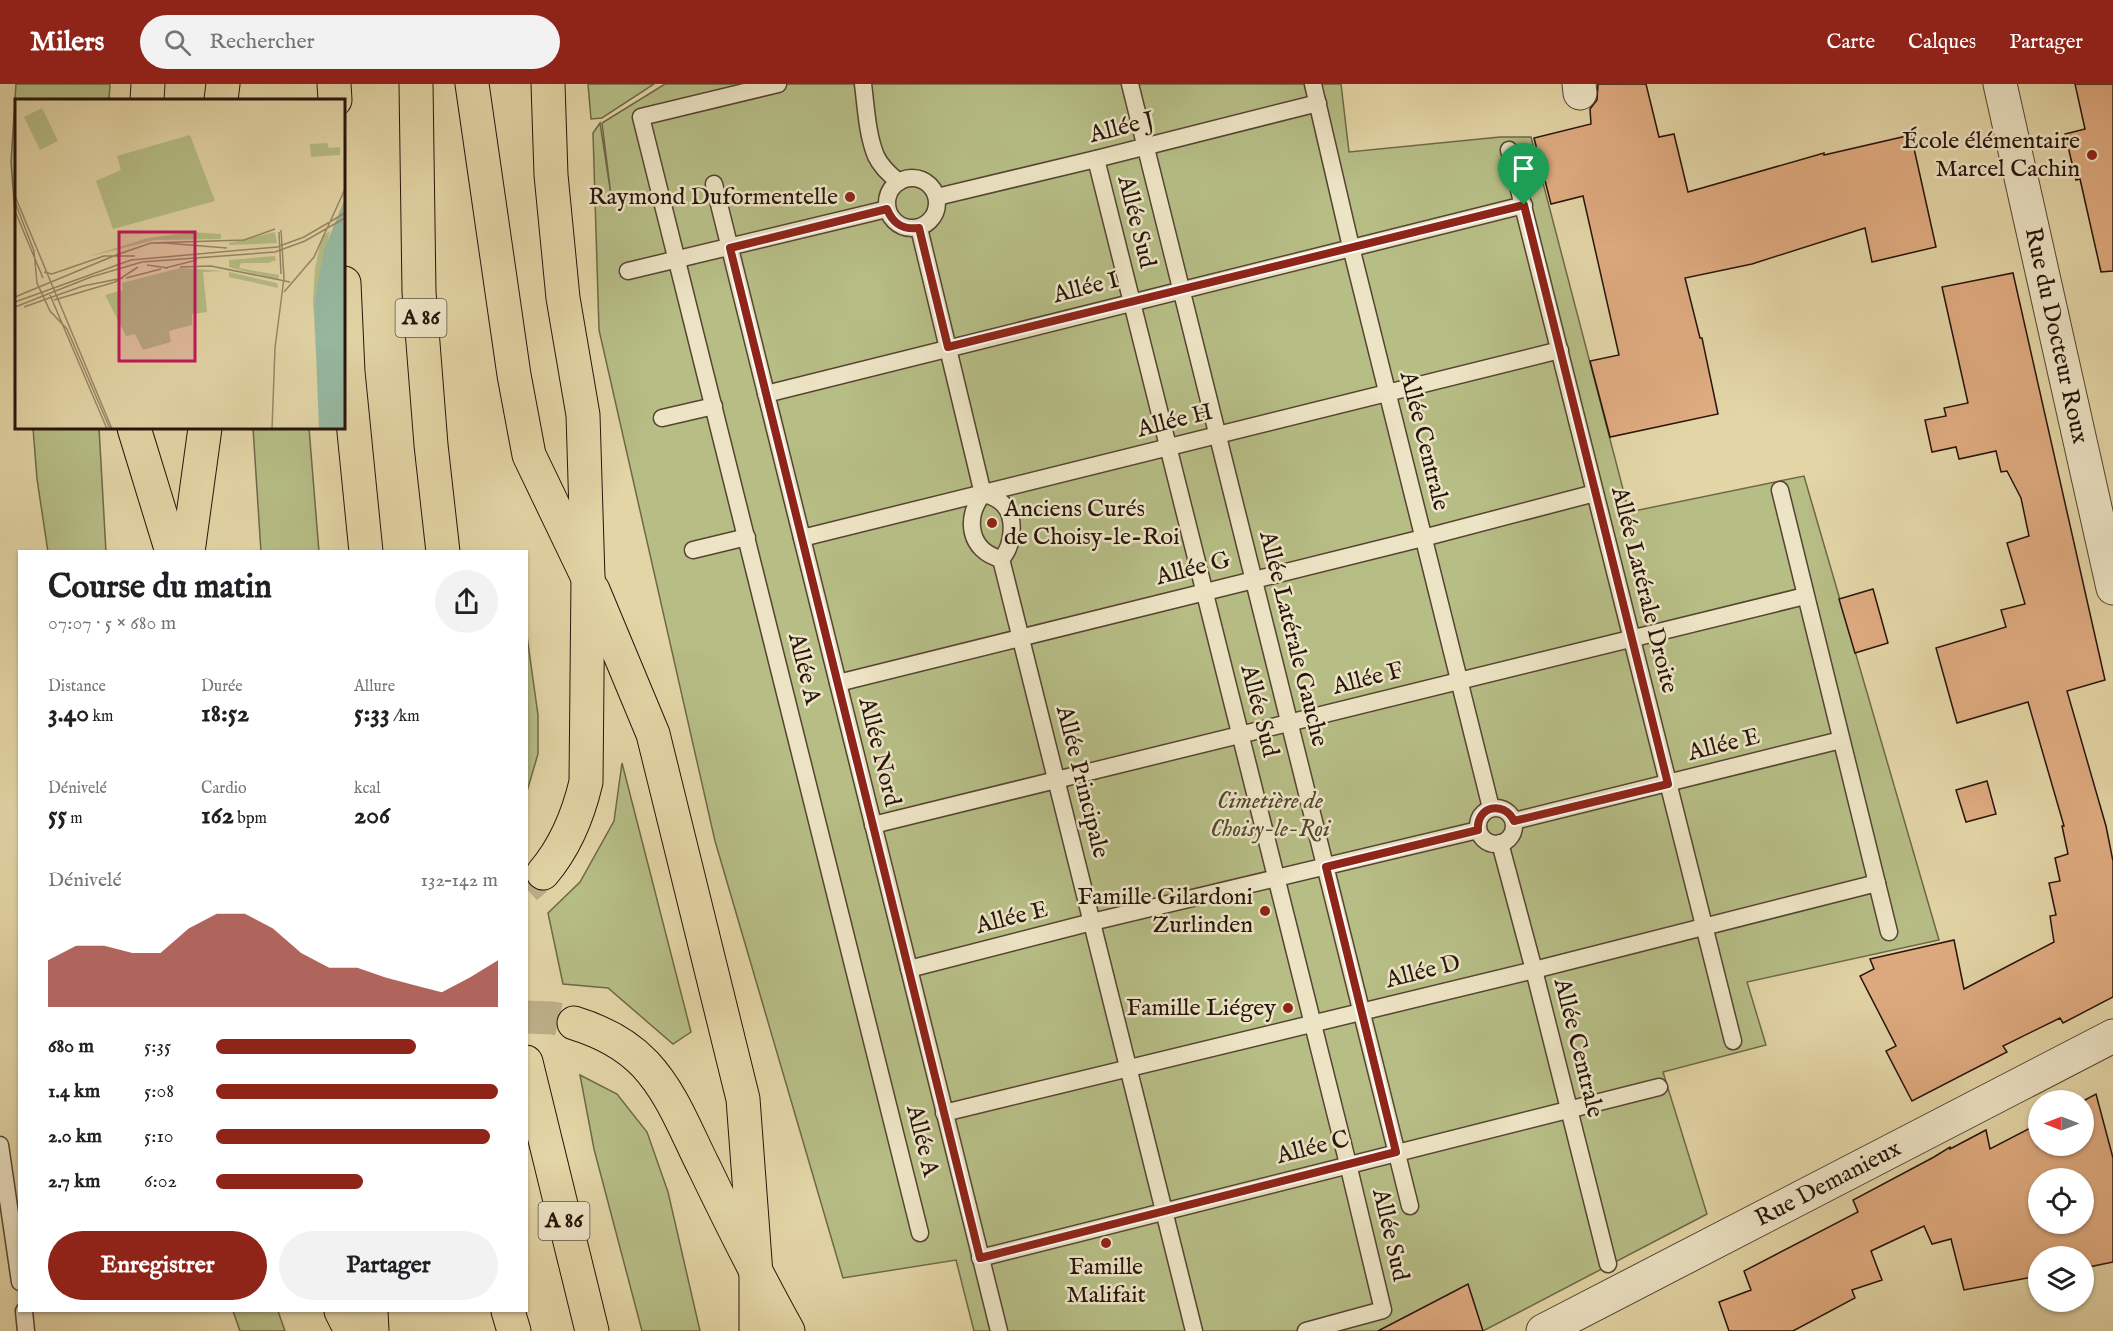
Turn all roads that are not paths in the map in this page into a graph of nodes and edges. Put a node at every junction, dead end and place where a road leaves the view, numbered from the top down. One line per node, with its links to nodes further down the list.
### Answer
1 (148, 84): 12 (main road)
2 (223, 84): 13 (main road)
3 (334, 84): 14 (main road)
4 (416, 84): 51 (main road, A 86)
5 (472, 84): 54 (main road)
6 (548, 84): 54 (main road)
7 (778, 84): 27 (lane, Allée A)
8 (863, 84): 19 (lane)
9 (1130, 84): 16 (lane, Allée Latérale Gauche)
10 (1313, 84): 15 (lane, Allée Centrale)
11 (2000, 84): 56 (street, Rue du Docteur Roux)
12 (147, 99)
13 (221, 99)
14 (335, 99)
15 (1318, 103): 16 (lane, Allée J); 25 (lane, Allée Centrale)
16 (1146, 146): 18 (lane, Allée J); 29 (lane, Allée Latérale Gauche)
17 (1509, 150): 22 (lane, Allée Latérale Droite)
18 (1095, 159): 21 (lane, Allée J); 30 (lane, Allée Sud)
19 (898, 182): 21 (lane); 23 (lane)
20 (714, 184): 26 (lane, Allée Nord)
21 (937, 197): 24 (lane)
22 (1524, 205): 25 (lane, Allée I); 33 (lane, Allée Latérale Droite)
23 (887, 209): 24 (lane); 26 (lane)
24 (919, 228): 32 (lane)
25 (1351, 247): 29 (lane, Allée I); 34 (lane, Allée Centrale)
26 (730, 248): 27 (lane); 35 (lane, Allée Nord)
27 (677, 259): 28 (lane); 36 (lane, Allée A)
28 (628, 272)
29 (1181, 290): 30 (lane, Allée I); 40 (lane, Allée Latérale Gauche)
30 (1131, 302): 32 (lane, Allée I); 41 (lane, Allée Sud)
31 (345, 306): 50 (main road)
32 (948, 347): 35 (lane, Allée I); 44 (lane)
33 (1560, 350): 34 (lane, Allée H); 43 (lane, Allée Latérale Droite)
34 (1387, 393): 40 (lane, Allée H); 47 (lane, Allée Centrale)
35 (766, 394): 46 (lane, Allée Nord)
36 (714, 406): 37 (lane); 45 (lane, Allée A)
37 (662, 418)
38 (134, 429): 48 (main road)
39 (205, 429): 49 (main road)
40 (1218, 435): 41 (lane, Allée H); 55 (lane, Allée Latérale Gauche)
41 (1168, 448): 44 (lane, Allée H); 57 (lane, Allée Sud)
42 (1780, 490): 58 (lane)
43 (1595, 493): 47 (lane, Allée G); 60 (lane, Allée Latérale Droite)
44 (983, 494): 46 (lane, Allée H); 53 (lane); 53 (lane)
45 (747, 537): 52 (lane); 97 (lane, Allée A)
46 (802, 538): 62 (lane, Allée Nord)
47 (1424, 538): 55 (lane, Allée G); 61 (lane, Allée Centrale)
48 (171, 550)
49 (188, 550)
50 (366, 550)
51 (443, 550)
52 (693, 550)
53 (1001, 559): 59 (lane, Allée Principale)
54 (588, 578): 74 (main road); 101 (main road)
55 (1253, 579): 57 (lane, Allée G); 63 (lane, Allée Latérale Gauche)
56 (2113, 588)
57 (1204, 591): 59 (lane, Allée G); 64 (lane, Allée Sud)
58 (1805, 596): 60 (lane, Allée F); 65 (lane)
59 (1021, 637): 62 (lane, Allée G); 66 (lane, Allée Principale)
60 (1632, 639): 61 (lane, Allée F); 67 (lane, Allée Latérale Droite)
61 (1459, 681): 63 (lane, Allée F); 68 (lane, Allée Centrale)
62 (838, 683): 70 (lane, Allée Nord)
63 (1290, 723): 64 (lane, Allée F); 73 (lane, Allée Latérale Gauche)
64 (1240, 734): 66 (lane, Allée F); 75 (lane, Allée Sud)
65 (1841, 740): 67 (lane, Allée E); 76 (lane)
66 (1056, 779): 70 (lane, Allée F); 77 (lane, Allée Principale)
67 (1668, 784): 69 (lane, Allée E); 78 (lane, Allée Latérale Droite)
68 (1491, 808): 69 (lane); 71 (lane)
69 (1514, 821): 72 (lane)
70 (873, 825): 80 (lane, Allée Nord)
71 (1478, 830): 72 (lane); 73 (lane, Allée E)
72 (1500, 843): 81 (lane, Allée Centrale)
73 (1326, 867): 75 (lane, Allée E); 82 (lane, Allée Latérale Gauche)
74 (543, 873)
75 (1276, 878): 77 (lane, Allée E); 84 (lane, Allée Sud)
76 (1878, 883): 78 (lane, Allée D); 79 (lane)
77 (1092, 922): 80 (lane, Allée E); 87 (lane, Allée Principale)
78 (1704, 926): 81 (lane, Allée D); 86 (lane, Allée Latérale Droite)
79 (1889, 932)
80 (909, 969): 91 (lane, Allée Nord)
81 (1534, 970): 82 (lane, Allée D); 90 (lane, Allée Centrale)
82 (1361, 1011): 84 (lane, Allée D); 93 (lane, Allée Latérale Gauche)
83 (574, 1023): 101 (main road)
84 (1313, 1023): 87 (lane, Allée D); 94 (lane, Allée Sud)
85 (2113, 1036): 116 (street, Rue Demanieux)
86 (1733, 1041)
87 (1129, 1068): 91 (lane, Allée D); 96 (lane, Allée Principale)
88 (528, 1071): 110 (main road, A 86)
89 (1659, 1087): 90 (lane, Allée C)
90 (1569, 1110): 93 (lane, Allée C); 99 (lane, Allée Centrale)
91 (944, 1113): 98 (lane, Allée Nord)
92 (0, 1145): 100 (lane)
93 (1396, 1152): 94 (lane, Allée C); 95 (lane, Allée Latérale Gauche)
94 (1348, 1164): 96 (lane, Allée C); 115 (lane, Allée Sud)
95 (1410, 1206)
96 (1165, 1211): 98 (lane, Allée C); 114 (lane, Allée Principale)
97 (920, 1233)
98 (980, 1258): 113 (lane, Allée Nord)
99 (1608, 1264)
100 (18, 1268)
101 (756, 1274): 111 (main road); 112 (main road)
102 (24, 1312): 106 (lane)
103 (342, 1312): 107 (main road)
104 (371, 1312): 108 (main road)
105 (508, 1312): 109 (main road)
106 (26, 1331)
107 (351, 1331)
108 (372, 1331)
109 (514, 1331)
110 (592, 1331)
111 (756, 1331)
112 (788, 1331)
113 (999, 1331)
114 (1194, 1331)
115 (1306, 1331)
116 (1543, 1331)

